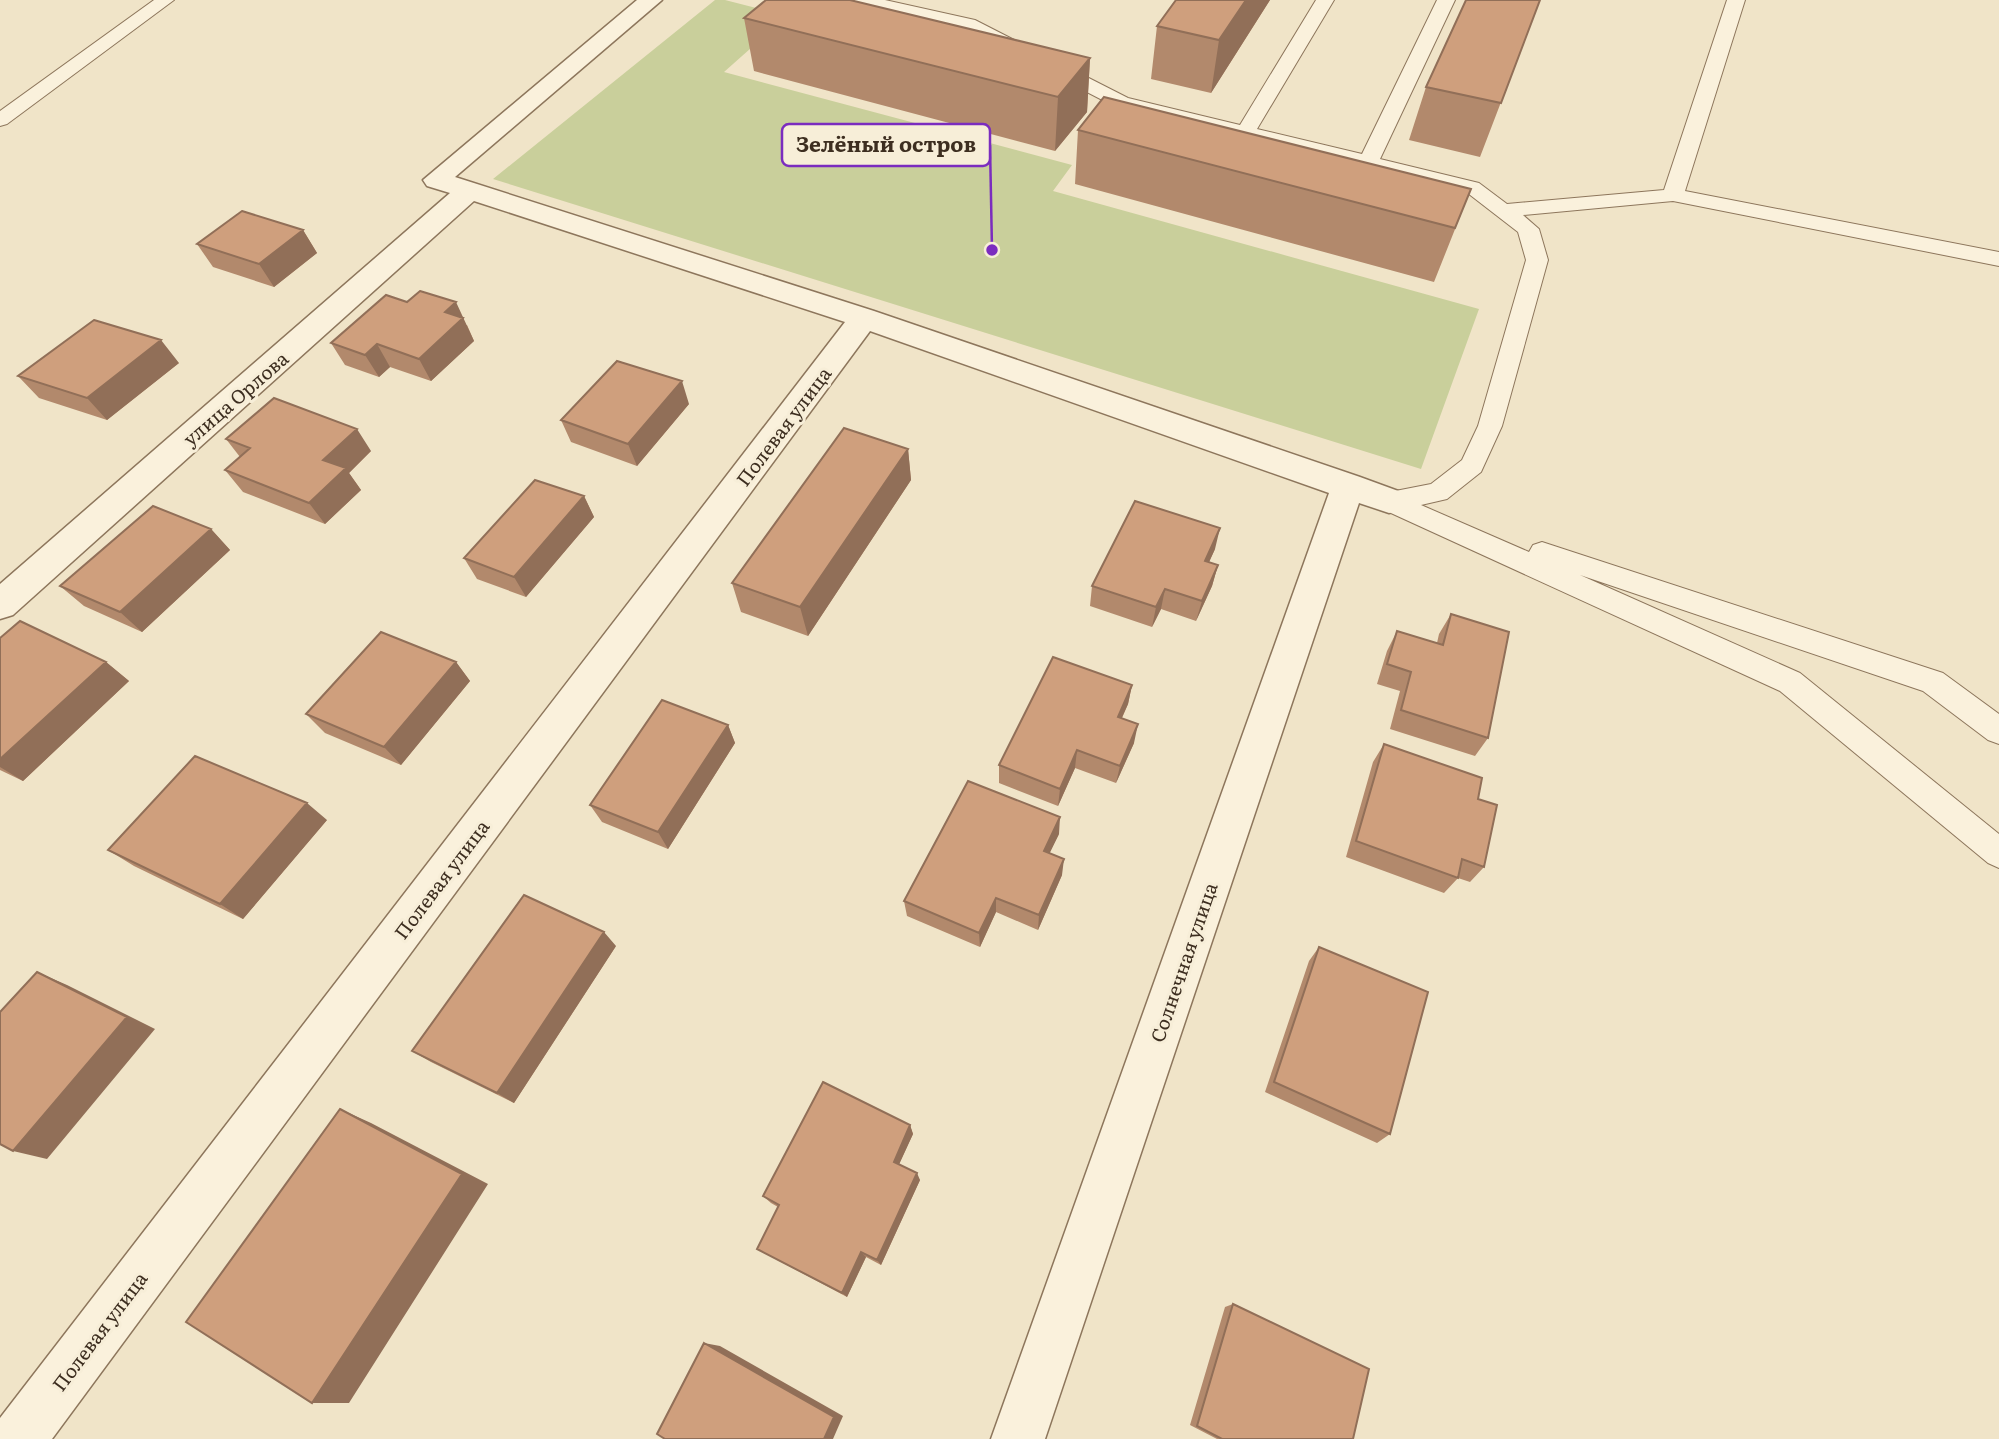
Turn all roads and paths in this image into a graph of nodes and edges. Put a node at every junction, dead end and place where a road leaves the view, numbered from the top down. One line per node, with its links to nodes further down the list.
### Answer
1 (165, 0): 7 (lane)
2 (651, 0): 10 (street)
3 (1325, 0): 8 (lane)
4 (1446, 0): 9 (lane)
5 (1736, 0): 11 (lane)
6 (873, 1): 8 (lane)
7 (0, 120)
8 (1246, 132): 9 (lane)
9 (1368, 162): 12 (lane)
10 (470, 191): 14 (street); 17 (street, улица Орлова)
11 (1673, 195): 12 (lane); 13 (lane)
12 (1506, 210): 16 (lane)
13 (1999, 259)
14 (864, 318): 15 (street); 20 (street, Полевая улица)
15 (1348, 485): 16 (street); 21 (street, Солнечная улица)
16 (1389, 501): 18 (lane); 19 (lane)
17 (0, 605)
18 (1999, 731)
19 (1999, 853)
20 (18, 1439)
21 (1018, 1439)

